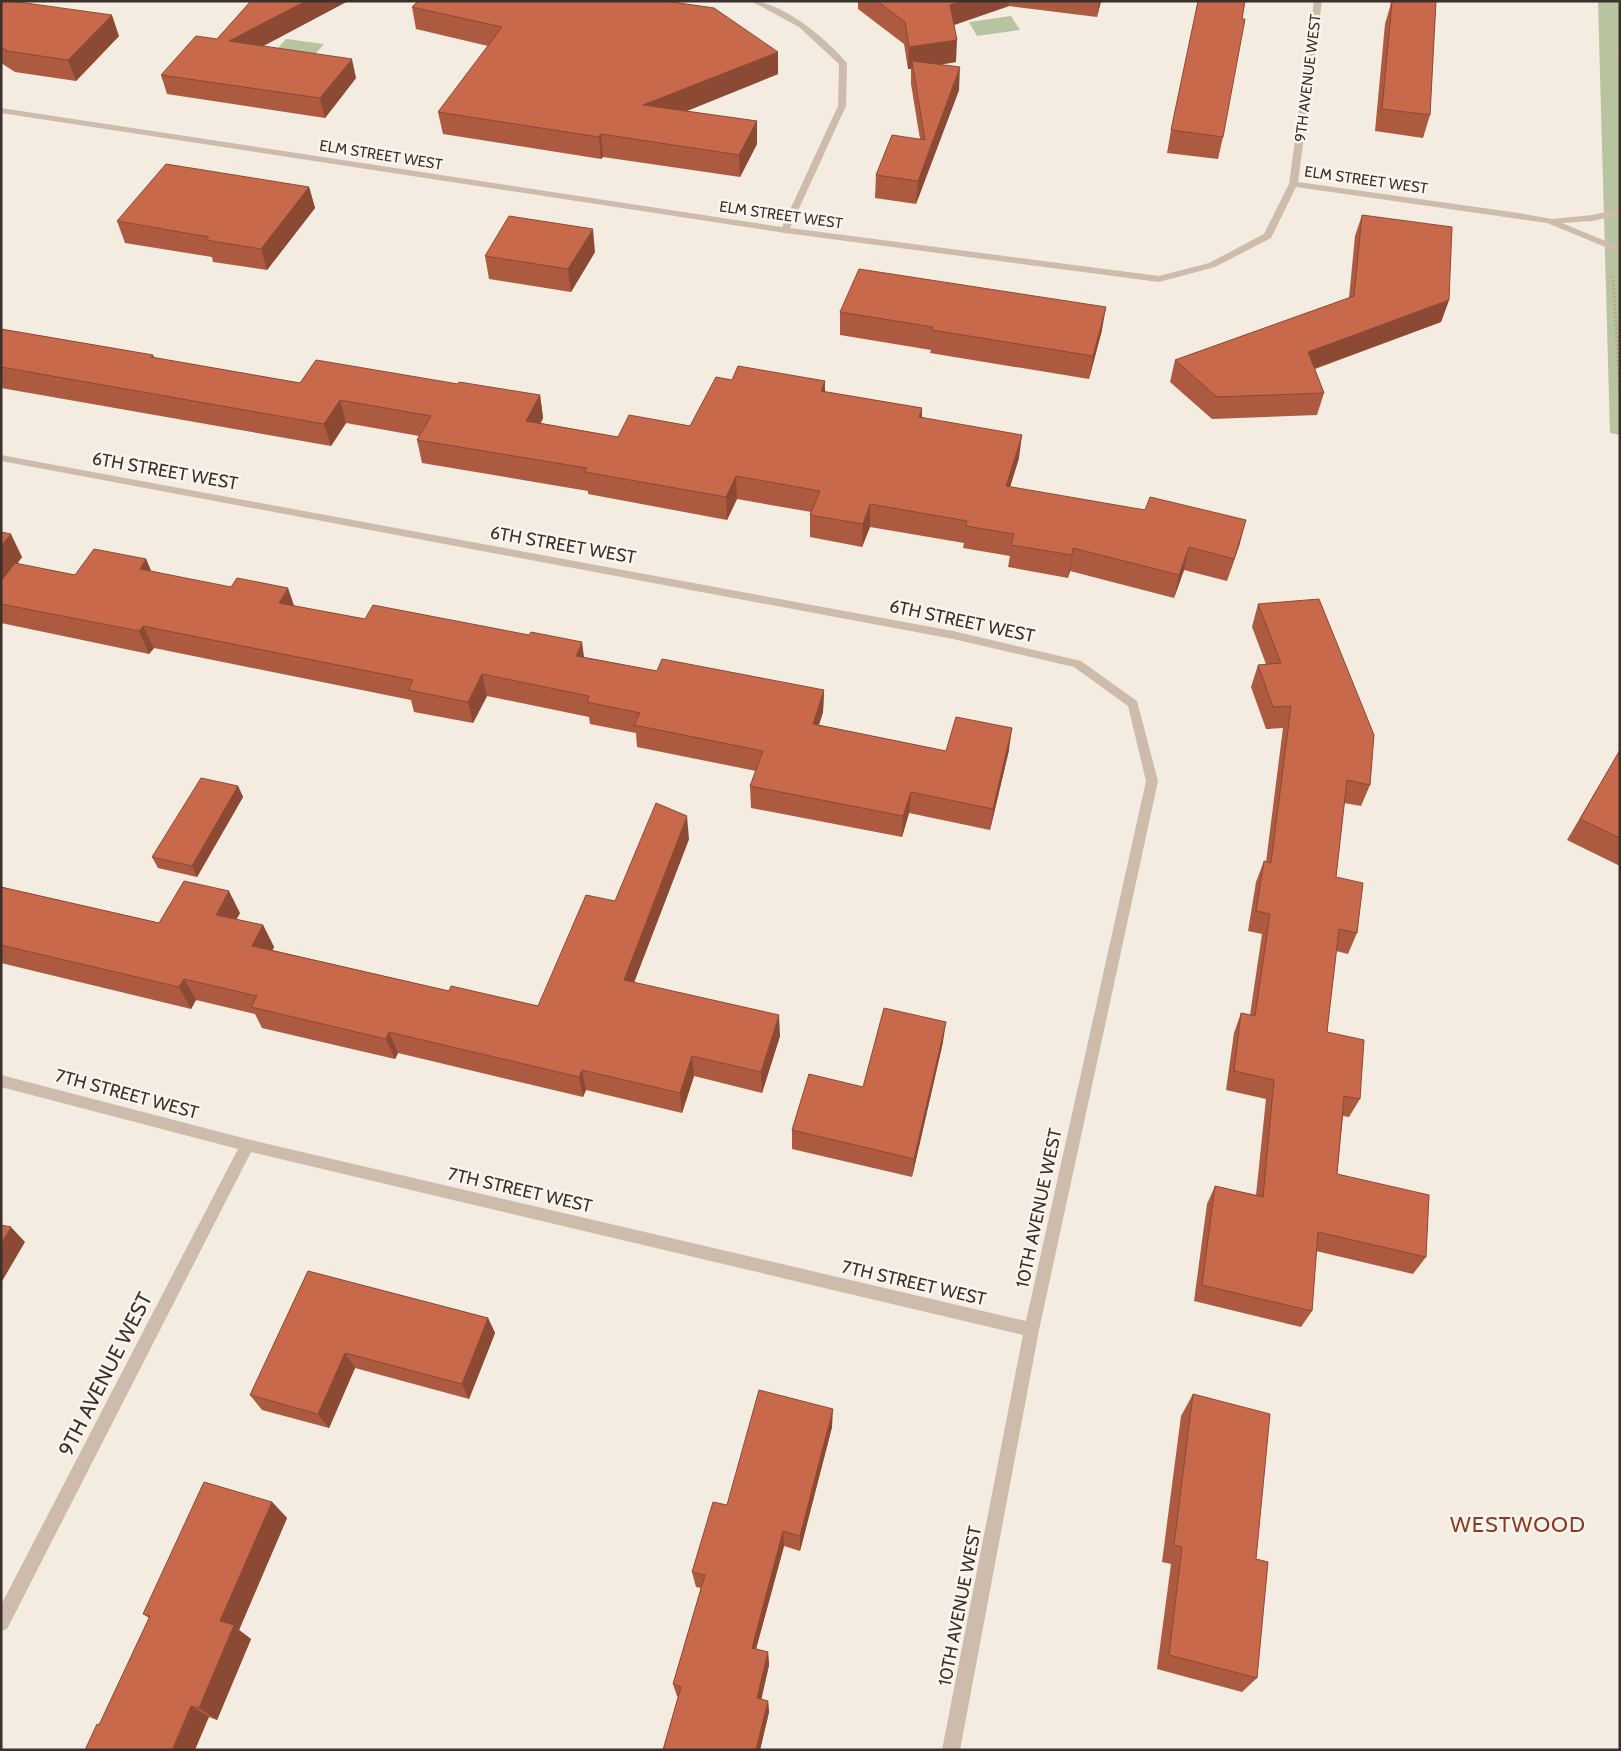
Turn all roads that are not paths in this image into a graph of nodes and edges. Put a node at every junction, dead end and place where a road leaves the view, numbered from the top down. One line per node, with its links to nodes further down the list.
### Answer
1 (755, 1): 9 (street)
2 (1318, 1): 6 (street, 9TH AVENUE WEST)
3 (1620, 47): 4 (street)
4 (1620, 56)
5 (1, 110): 9 (street, ELM STREET WEST)
6 (1293, 184): 8 (street, ELM STREET WEST); 9 (street, ELM STREET WEST)
7 (1620, 212): 8 (street)
8 (1549, 221): 10 (street)
9 (785, 230)
10 (1620, 250)
11 (1, 458): 12 (street, 6TH STREET WEST)
12 (1111, 688): 15 (street, 10TH AVENUE WEST)
13 (1, 1081): 14 (street, 7TH STREET WEST)
14 (247, 1145): 15 (street, 7TH STREET WEST); 16 (street, 9TH AVENUE WEST)
15 (1032, 1330): 17 (street, 10TH AVENUE WEST)
16 (1, 1623)
17 (951, 1750)

